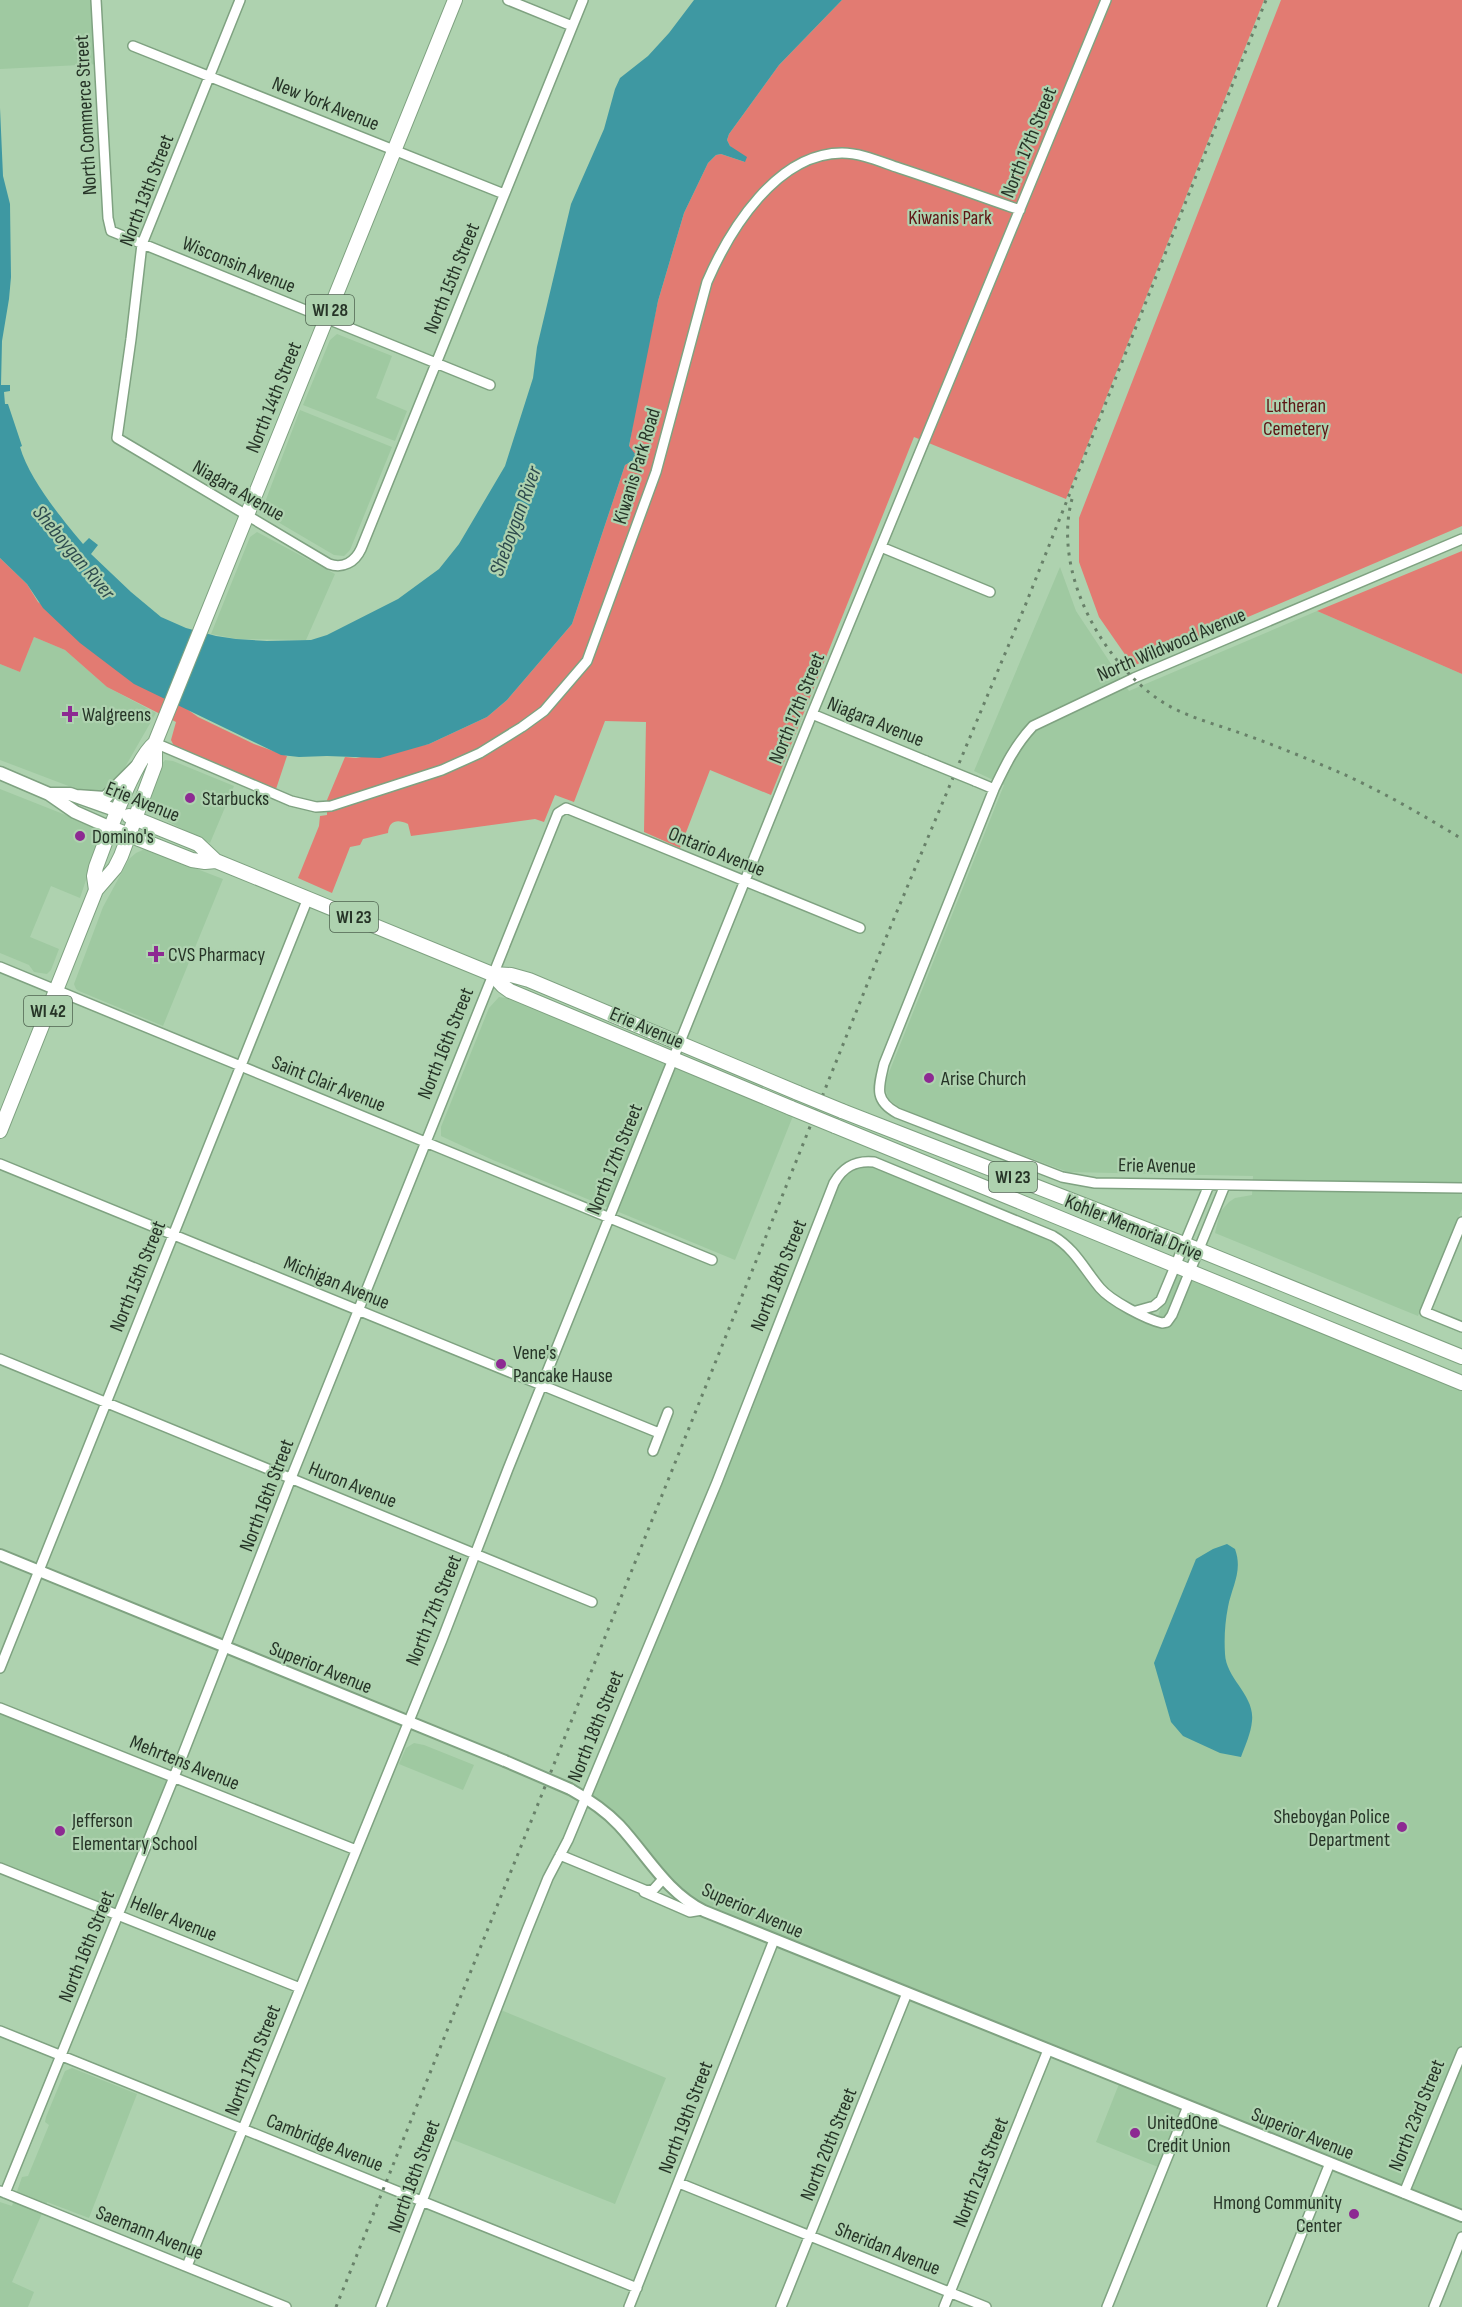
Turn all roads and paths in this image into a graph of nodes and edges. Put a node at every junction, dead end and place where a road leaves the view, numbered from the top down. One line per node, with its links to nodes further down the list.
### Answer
1 (96, 0): 13 (street, North Commerce Street)
2 (240, 0): 9 (street, North 13th Street)
3 (455, 0): 10 (main road, North 14th Street / WI 28)
4 (507, 0): 7 (street)
5 (583, 0): 7 (street, North 15th Street)
6 (1106, 0): 12 (street, North 17th Street)
7 (572, 26): 11 (street, North 15th Street)
8 (133, 46): 9 (street, New York Avenue)
9 (209, 76): 10 (street, New York Avenue); 14 (street, North 13th Street)
10 (395, 150): 11 (street, New York Avenue); 15 (main road, North 14th Street / WI 28)
11 (504, 194): 16 (street, North 15th Street)
12 (1020, 210): 21 (street, North 17th Street); 25 (street, Kiwanis Park Road)
13 (110, 229): 14 (street, Wisconsin Avenue)
14 (142, 244): 15 (street, Wisconsin Avenue); 18 (street, North 13th Street)
15 (327, 319): 16 (street, Wisconsin Avenue); 19 (main road, North 14th Street / WI 28)
16 (436, 363): 17 (street, Wisconsin Avenue); 22 (street, North 15th Street)
17 (490, 385)
18 (117, 438): 19 (street, Niagara Avenue)
19 (247, 516): 22 (street, Niagara Avenue); 25 (main road, North 14th Street / WI 28)
20 (1462, 539): 28 (street, North Wildwood Avenue)
21 (881, 547): 23 (street); 24 (street, North 17th Street)
22 (346, 564)
23 (990, 592)
24 (812, 714): 28 (street, Niagara Avenue, bridge); 37 (street, North 17th Street)
25 (155, 743): 26 (main road, North 14th Street / WI 28); 33 (main road, North 14th Street / WI 28)
26 (137, 766): 30 (main road); 32 (main road, North 14th Street / WI 28)
27 (0, 773): 29 (main road, Erie Avenue)
28 (994, 789): 52 (street, Erie Avenue)
29 (49, 794): 30 (main road, Erie Avenue); 34 (main road, Erie Avenue)
30 (76, 796): 32 (main road, Erie Avenue)
31 (561, 810): 37 (street, Ontario Avenue); 42 (street, North 16th Street)
32 (118, 812): 33 (main road, Erie Avenue / WI 23); 34 (main road, North 14th Street / WI 28)
33 (135, 818): 35 (main road, North 14th Street / WI 28); 36 (main road, Erie Avenue / WI 23)
34 (111, 828): 35 (main road, Erie Avenue / WI 23); 38 (main road, North 14th Street / WI 42)
35 (129, 835): 36 (main road, Erie Avenue / WI 23); 38 (main road, North 14th Street / WI 42)
36 (216, 861): 39 (main road, Erie Avenue / WI 23)
37 (745, 882): 40 (street, Ontario Avenue); 44 (street, North 17th Street)
38 (96, 890): 43 (main road, North 14th Street / WI 42)
39 (308, 898): 42 (main road, Erie Avenue / WI 23); 46 (street, North 15th Street)
40 (860, 928)
41 (0, 967): 43 (street, Saint Clair Avenue)
42 (492, 974): 44 (main road, Erie Avenue / WI 23); 45 (main road, Erie Avenue / WI 23); 50 (street, North 16th Street)
43 (56, 990): 46 (street, Saint Clair Avenue); 49 (main road, North 14th Street / WI 42)
44 (680, 1044): 45 (street, North 17th Street); 47 (main road, Erie Avenue / WI 23)
45 (674, 1059): 48 (main road, Erie Avenue / WI 23); 55 (street, North 17th Street)
46 (240, 1066): 50 (street, Saint Clair Avenue); 57 (street, North 15th Street)
47 (798, 1093): 58 (main road, Kohler Memorial Drive / WI 23, bridge)
48 (791, 1108): 61 (main road, Kohler Memorial Drive / WI 23, bridge)
49 (0, 1131)
50 (426, 1141): 55 (street, Saint Clair Avenue); 63 (street, North 16th Street)
51 (0, 1164): 57 (street, Michigan Avenue)
52 (1209, 1185): 53 (street, Erie Avenue); 58 (street)
53 (1225, 1185): 54 (street, Erie Avenue); 59 (street)
54 (1462, 1188)
55 (610, 1218): 60 (street, Saint Clair Avenue); 69 (street, North 17th Street)
56 (1462, 1222): 65 (street)
57 (173, 1235): 63 (street, Michigan Avenue); 70 (street, North 15th Street)
58 (1184, 1244): 59 (main road, Kohler Memorial Drive / WI 23); 61 (street)
59 (1198, 1250): 62 (street); 66 (main road, Kohler Memorial Drive / WI 23)
60 (712, 1260)
61 (1176, 1265): 62 (main road, Kohler Memorial Drive / WI 23); 64 (street)
62 (1190, 1271): 64 (street); 68 (main road, Kohler Memorial Drive / WI 23)
63 (358, 1310): 69 (street, Michigan Avenue); 74 (street, North 16th Street)
64 (1136, 1311): 84 (street, North 18th Street)
65 (1462, 1327)
66 (1462, 1357)
67 (0, 1359): 70 (street, Huron Avenue)
68 (1462, 1383)
69 (542, 1386): 72 (street, Michigan Avenue); 75 (street, North 17th Street)
70 (106, 1403): 74 (street, Huron Avenue); 77 (street, North 15th Street)
71 (668, 1412): 72 (street)
72 (660, 1433): 73 (street)
73 (653, 1451)
74 (291, 1478): 75 (street, Huron Avenue); 79 (street, North 16th Street)
75 (475, 1554): 78 (street, Huron Avenue); 82 (street, North 17th Street)
76 (0, 1555): 77 (street, Superior Avenue)
77 (38, 1570): 79 (street, Superior Avenue); 80 (street, North 15th Street)
78 (592, 1602)
79 (225, 1648): 82 (street, Superior Avenue); 83 (street, North 16th Street)
80 (0, 1668)
81 (0, 1708): 83 (street, Mehrtens Avenue)
82 (407, 1722): 84 (street, Superior Avenue, bridge); 85 (street, North 17th Street)
83 (174, 1777): 85 (street, Mehrtens Avenue); 91 (street, North 16th Street)
84 (585, 1798): 86 (street, North 18th Street); 88 (street, Superior Avenue)
85 (356, 1850): 93 (street, North 17th Street)
86 (560, 1855): 89 (street); 105 (street, North 18th Street)
87 (0, 1868): 91 (street, Heller Avenue)
88 (663, 1879): 89 (street); 90 (street, Superior Avenue)
89 (629, 1884): 90 (street)
90 (702, 1910): 92 (street, Superior Avenue)
91 (117, 1914): 93 (street, Heller Avenue); 98 (street, North 16th Street)
92 (774, 1940): 94 (street, Superior Avenue); 102 (street, North 19th Street)
93 (300, 1988): 100 (street, North 17th Street)
94 (907, 1993): 96 (street, Superior Avenue); 107 (street, North 20th Street)
95 (0, 2031): 98 (street, Cambridge Avenue)
96 (1048, 2050): 99 (street, Superior Avenue); 111 (street, North 21st Street)
97 (1462, 2052): 104 (street, North 23rd Street)
98 (61, 2056): 100 (street, Cambridge Avenue); 103 (street, North 16th Street)
99 (1188, 2106): 101 (street, Superior Avenue); 118 (street)
100 (243, 2129): 105 (street, Cambridge Avenue); 109 (street, North 17th Street)
101 (1330, 2163): 104 (street, Superior Avenue); 119 (street)
102 (679, 2182): 107 (street, Sheridan Avenue); 110 (street, North 19th Street)
103 (2, 2192): 109 (street, Saemann Avenue)
104 (1404, 2193): 106 (street, Superior Avenue)
105 (424, 2201): 110 (street, Cambridge Avenue); 113 (street, North 18th Street)
106 (1462, 2216)
107 (810, 2236): 111 (street, Sheridan Avenue); 115 (street, North 20th Street)
108 (1462, 2237): 120 (street)
109 (187, 2266): 112 (street, Saemann Avenue)
110 (637, 2288): 114 (street, North 19th Street)
111 (950, 2292): 116 (street, North 21st Street); 117 (street, Sheridan Avenue)
112 (286, 2307)
113 (381, 2307)
114 (629, 2307)
115 (781, 2307)
116 (944, 2307)
117 (986, 2307)
118 (1107, 2307)
119 (1272, 2307)
120 (1434, 2307)

